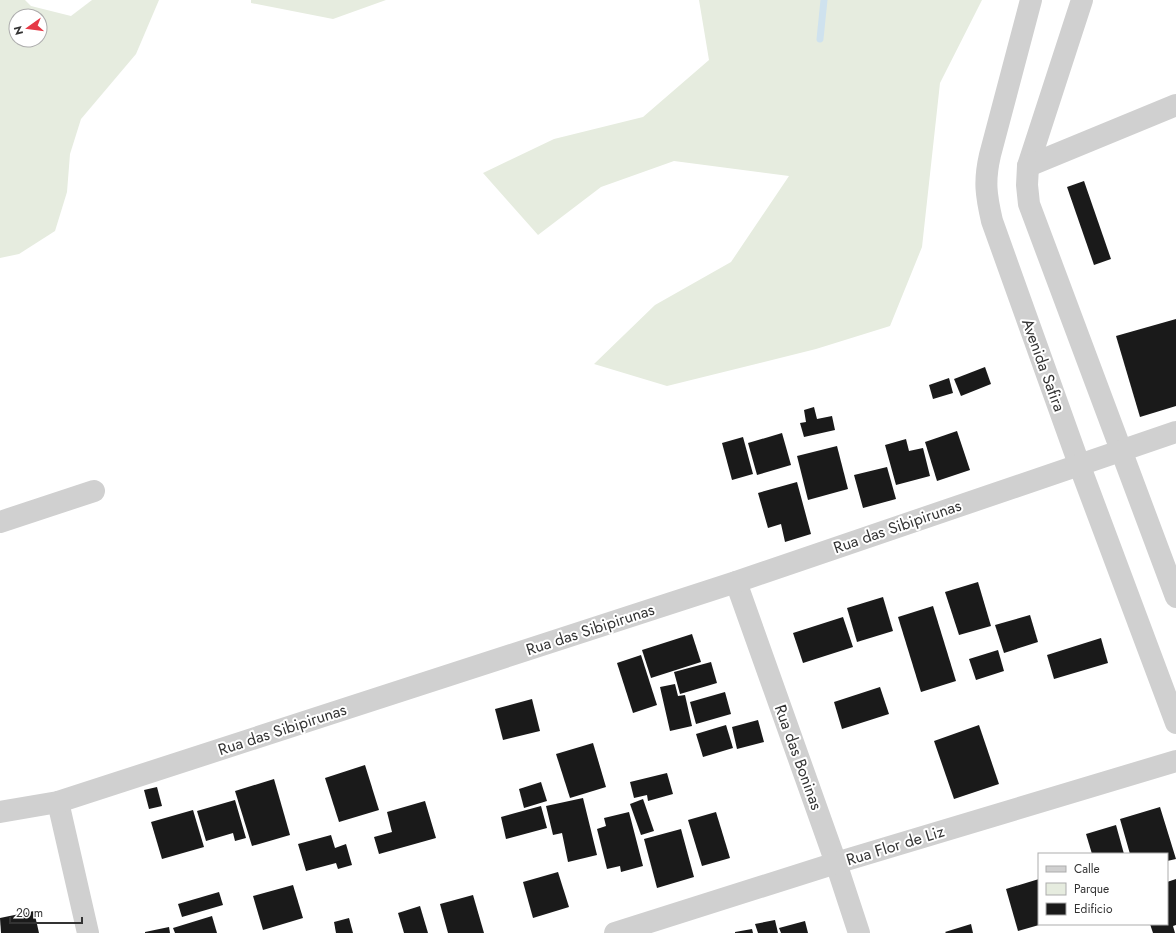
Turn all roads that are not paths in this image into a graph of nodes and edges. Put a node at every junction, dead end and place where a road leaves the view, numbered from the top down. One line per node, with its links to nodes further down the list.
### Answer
1 (1031, 0): 7 (street, Avenida Safira)
2 (1082, 0): 4 (street)
3 (1176, 105): 4 (street)
4 (1028, 166): 6 (street)
5 (1176, 432): 6 (street, Rua das Sibipirunas)
6 (1121, 450): 7 (street, Rua das Sibipirunas); 11 (street)
7 (1079, 464): 10 (street, Rua das Sibipirunas); 12 (street, Avenida Safira)
8 (94, 491): 9 (street)
9 (0, 522)
10 (736, 582): 14 (street, Rua das Sibipirunas); 16 (street, Rua das Boninas)
11 (1176, 597)
12 (1176, 723)
13 (1176, 761): 16 (street, Rua Flor de Liz)
14 (58, 802): 15 (street, Rua das Sibipirunas); 17 (street)
15 (0, 812)
16 (836, 863): 18 (street, Rua Flor de Liz); 19 (street, Rua das Boninas)
17 (88, 933)
18 (615, 933)
19 (859, 933)

